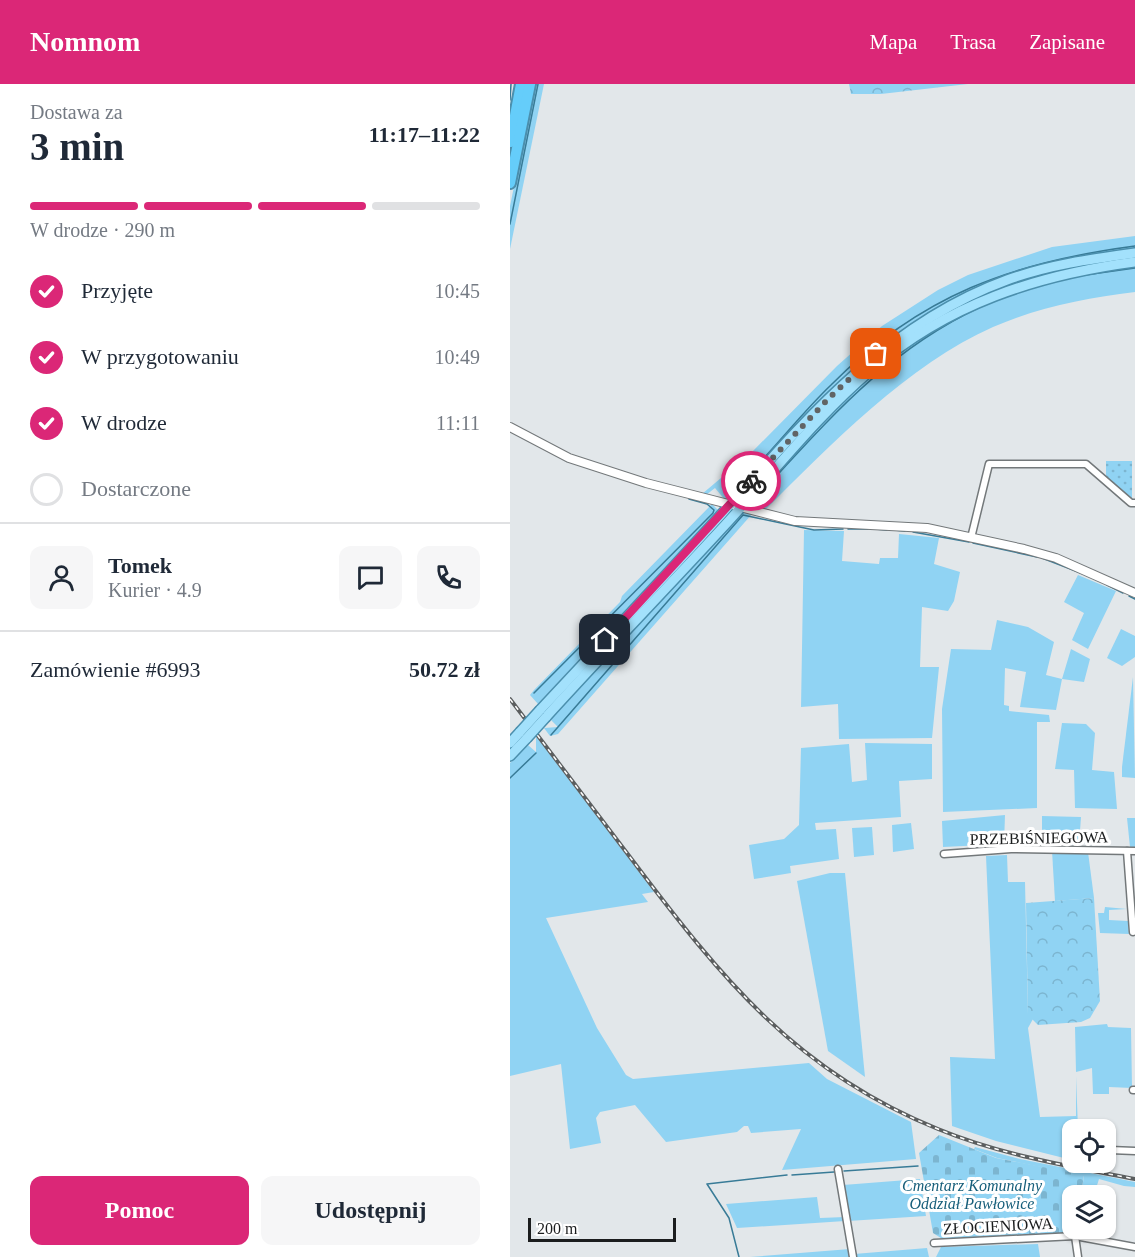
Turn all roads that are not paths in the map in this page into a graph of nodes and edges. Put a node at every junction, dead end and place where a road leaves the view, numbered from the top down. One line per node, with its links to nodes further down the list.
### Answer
1 (521, 84): 3 (highway)
2 (530, 84): 4 (highway)
3 (510, 142)
4 (510, 183)
5 (1135, 253): 9 (main road)
6 (1135, 262): 10 (main road)
7 (510, 427): 9 (street)
8 (1135, 503): 11 (street)
9 (729, 505): 10 (street); 13 (main road)
10 (740, 507): 11 (street); 13 (main road)
11 (971, 538): 12 (street)
12 (1135, 593)
13 (543, 714): 14 (main road, bridge)
14 (524, 735): 15 (main road); 16 (main road)
15 (510, 743)
16 (510, 756)
17 (1127, 851): 18 (street, PRZEBIŚNIEGOWA); 19 (street, PRZEBIŚNIEGOWA); 20 (street)
18 (1135, 851)
19 (944, 854)
20 (1133, 932)
21 (1116, 1150): 22 (street)
22 (1135, 1151)
23 (838, 1169): 29 (street)
24 (1062, 1237): 27 (street, ZŁOCIENIOWA)
25 (1076, 1239): 30 (street)
26 (1094, 1239): 28 (street, ZŁOCIENIOWA)
27 (934, 1243)
28 (1135, 1246)
29 (853, 1257)
30 (1078, 1257)

